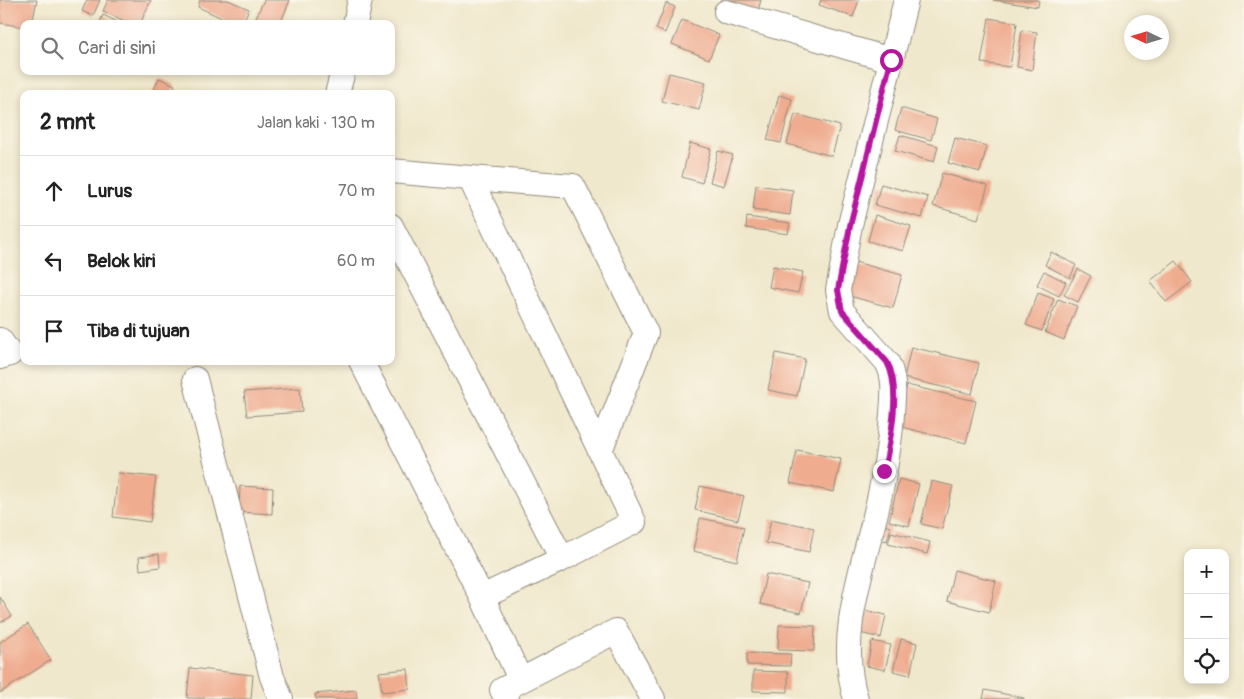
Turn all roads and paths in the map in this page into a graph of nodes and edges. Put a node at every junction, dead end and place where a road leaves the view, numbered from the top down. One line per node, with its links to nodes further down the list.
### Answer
1 (360, 0): 4 (street)
2 (906, 0): 5 (street)
3 (726, 12): 5 (street)
4 (356, 20)
5 (891, 60): 20 (street)
6 (342, 75): 7 (street)
7 (338, 90)
8 (395, 171): 9 (street)
9 (470, 178): 13 (street); 13 (street)
10 (395, 234): 14 (street)
11 (364, 365): 15 (street)
12 (195, 379): 17 (street)
13 (600, 451): 14 (street)
14 (562, 559): 15 (street)
15 (482, 597): 16 (street)
16 (520, 679): 18 (street); 19 (street)
17 (281, 699)
18 (507, 699)
19 (653, 699)
20 (856, 699)

